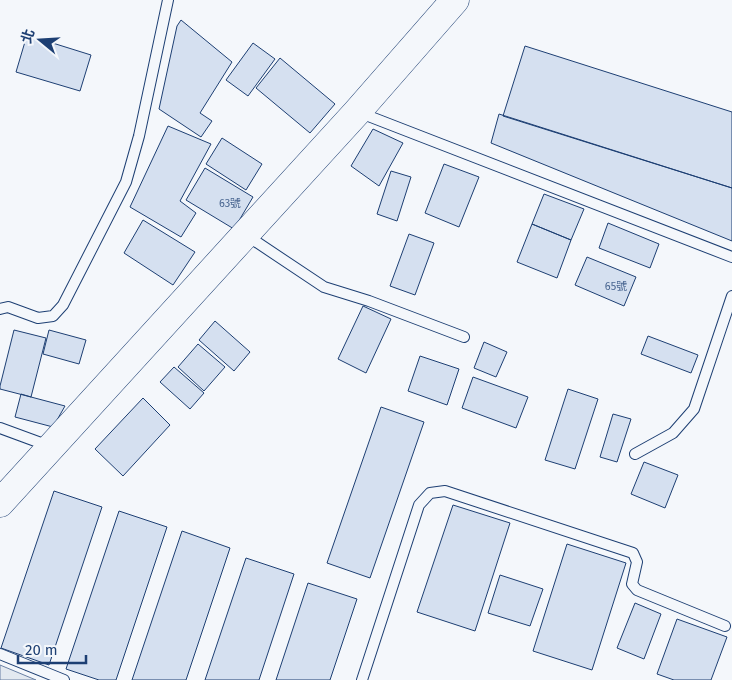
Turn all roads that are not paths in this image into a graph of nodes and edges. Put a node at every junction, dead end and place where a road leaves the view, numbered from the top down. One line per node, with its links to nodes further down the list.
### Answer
1 (168, 0): 7 (lane)
2 (455, 0): 3 (street)
3 (357, 112): 4 (street); 5 (lane)
4 (245, 235): 8 (lane); 10 (street)
5 (732, 257)
6 (732, 296): 11 (lane)
7 (0, 309)
8 (464, 337)
9 (0, 428): 10 (lane)
10 (52, 447): 12 (street)
11 (635, 454)
12 (0, 503)
13 (725, 626): 16 (lane)
14 (0, 654): 15 (lane)
15 (64, 680)
16 (362, 680)

